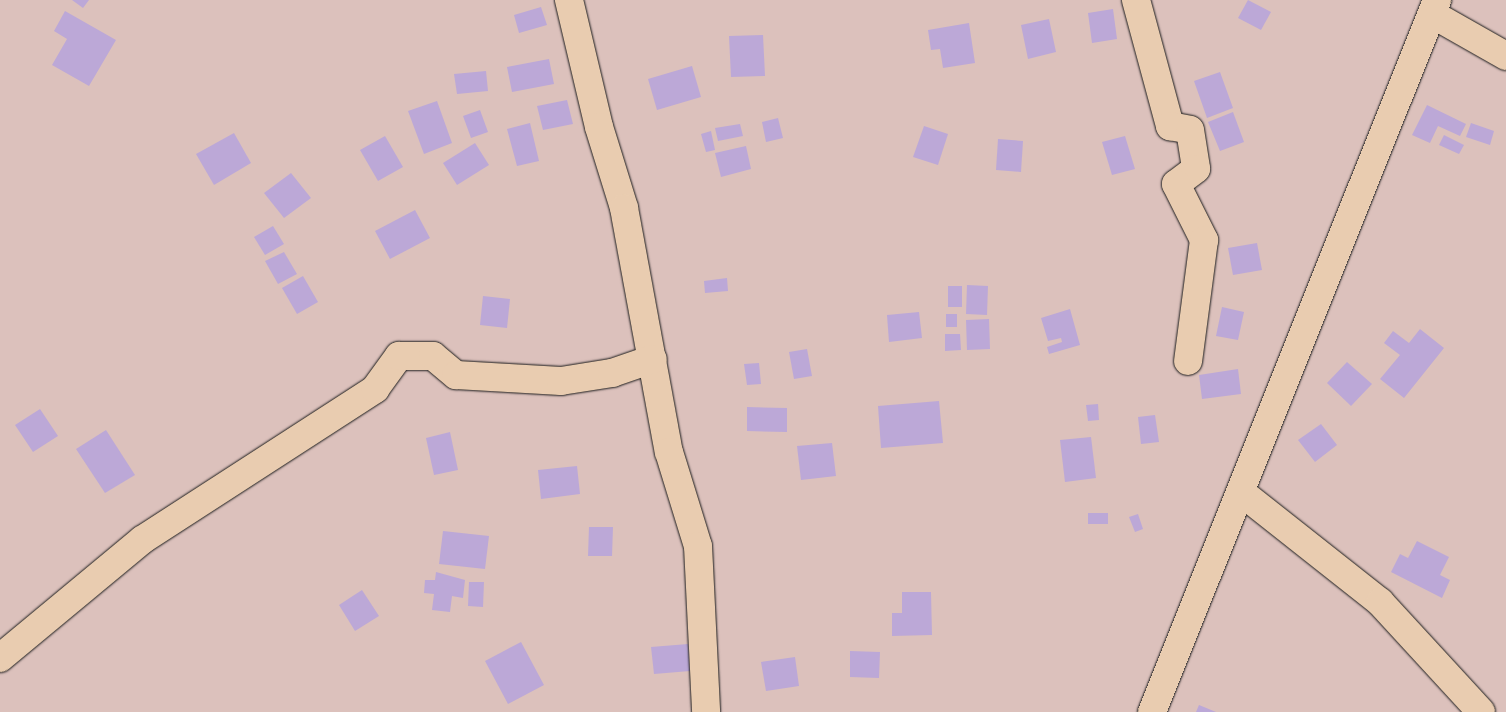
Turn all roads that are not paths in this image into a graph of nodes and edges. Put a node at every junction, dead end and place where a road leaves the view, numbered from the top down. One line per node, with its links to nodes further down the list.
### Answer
1 (569, 0): 5 (street)
2 (1136, 0): 6 (street)
3 (1435, 7): 4 (street); 7 (street)
4 (1506, 56)
5 (653, 359): 8 (street); 9 (street)
6 (1188, 361)
7 (1242, 493): 10 (street); 11 (street)
8 (0, 658)
9 (706, 712)
10 (1152, 712)
11 (1480, 712)

